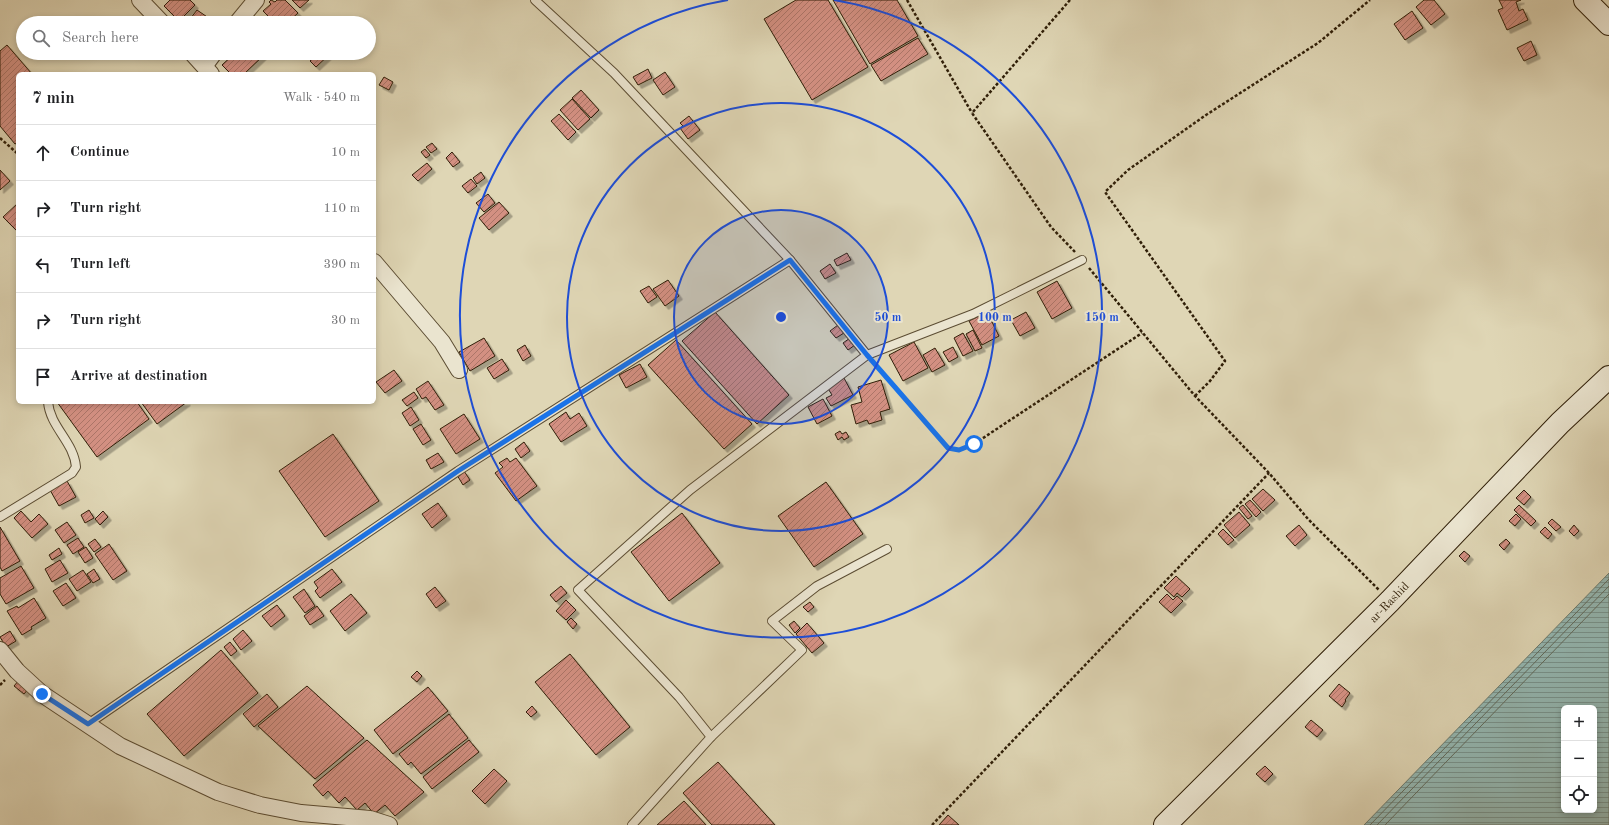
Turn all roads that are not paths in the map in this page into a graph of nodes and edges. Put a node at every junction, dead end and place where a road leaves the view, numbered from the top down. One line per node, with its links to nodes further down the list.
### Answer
1 (140, 0): 5 (street)
2 (256, 0): 6 (street)
3 (535, 0): 8 (lane)
4 (1585, 0): 7 (main road)
5 (155, 16)
6 (243, 16)
7 (1609, 24)
8 (790, 260): 11 (lane); 18 (lane)
9 (1082, 260): 11 (lane)
10 (376, 264): 12 (street)
11 (867, 355): 19 (lane)
12 (459, 370)
13 (1609, 377): 22 (main road, ar-Rashid)
14 (48, 404): 15 (lane)
15 (0, 517)
16 (887, 549): 19 (lane)
17 (0, 650): 18 (street)
18 (88, 724): 20 (street)
19 (711, 737): 21 (lane)
20 (388, 825)
21 (632, 825)
22 (1165, 825)

